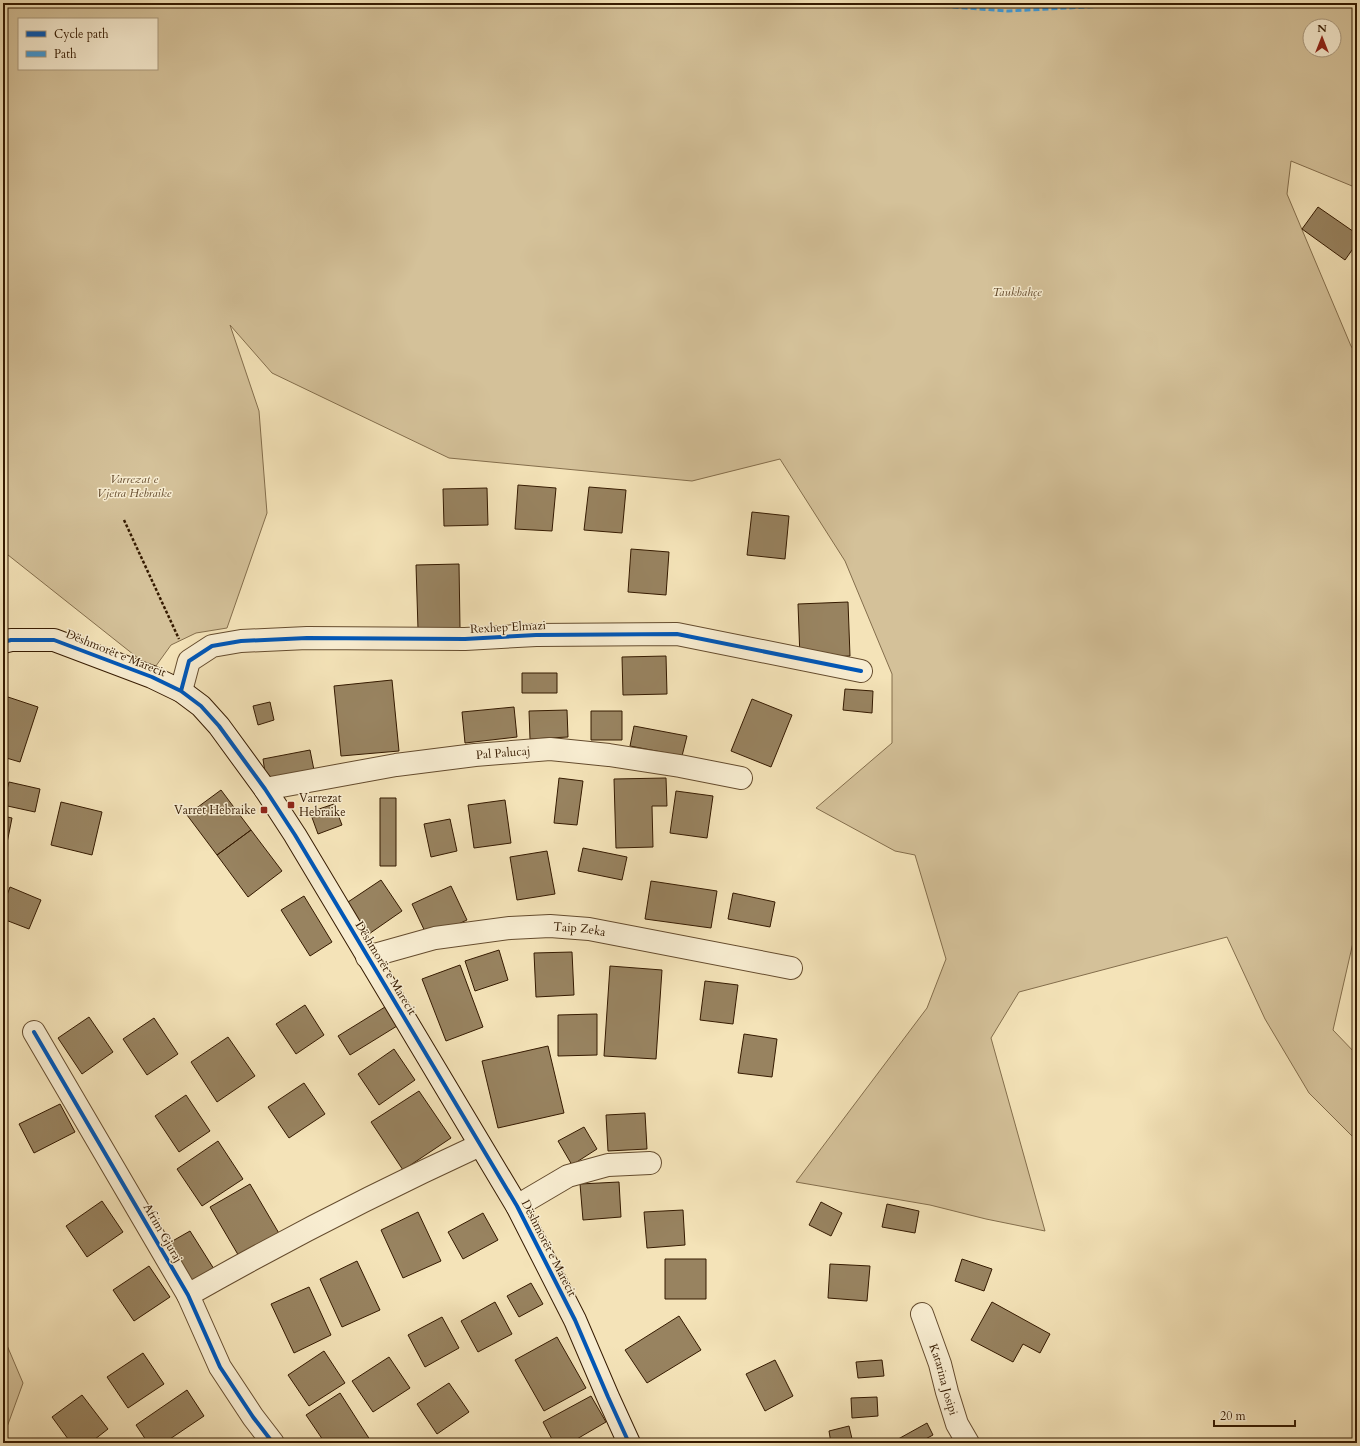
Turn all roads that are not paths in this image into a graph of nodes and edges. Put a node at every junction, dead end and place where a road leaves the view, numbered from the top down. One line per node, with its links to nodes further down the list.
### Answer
1 (3, 642): 3 (street, Dëshmorët e Marecit)
2 (861, 671): 3 (street, Rexhep Elmazi)
3 (181, 692): 5 (street, Dëshmorët e Marecit)
4 (741, 778): 5 (street, Pal Palucaj)
5 (265, 789): 6 (street, Dëshmorët e Marecit)
6 (367, 956): 7 (street, Taip Zeka); 9 (street, Dëshmorët e Marecit)
7 (791, 968)
8 (34, 1032): 12 (street, Afrim Gjuraj)
9 (480, 1145): 11 (street, Dëshmorët e Marecit); 12 (street)
10 (650, 1163): 11 (street, Dëshmorët e Marecit)
11 (517, 1206): 15 (street, Dëshmorët e Marecit)
12 (188, 1295): 14 (street, Afrim Gjuraj)
13 (922, 1314): 16 (street, Katarina Josipi)
14 (273, 1443)
15 (629, 1443)
16 (968, 1443)

